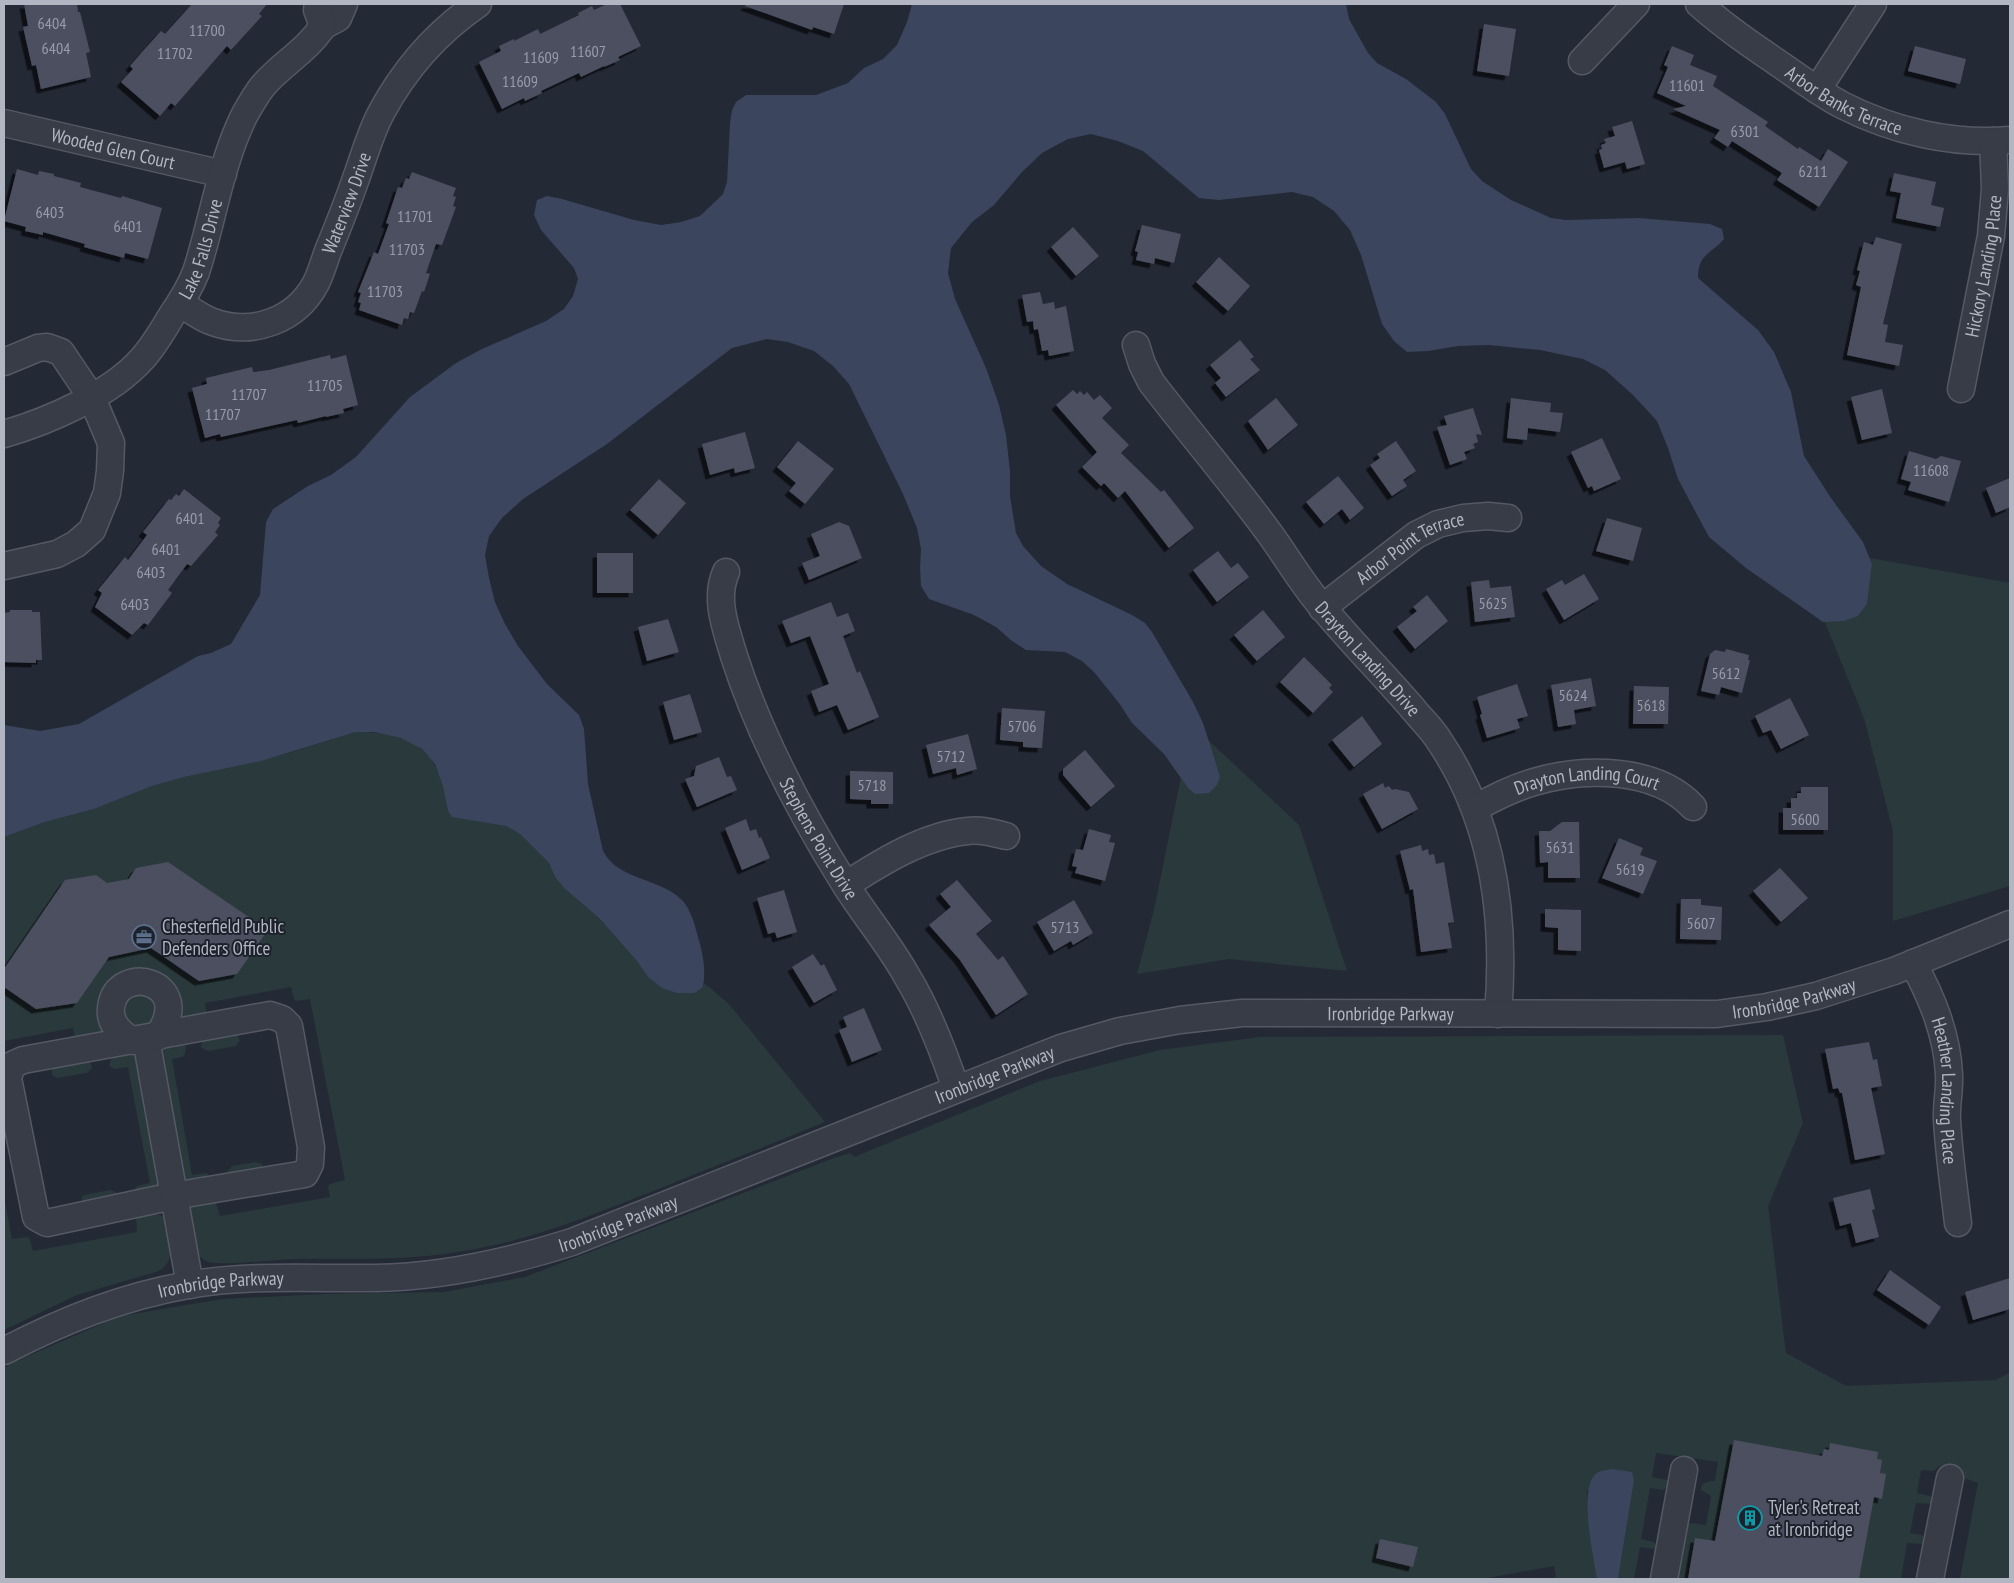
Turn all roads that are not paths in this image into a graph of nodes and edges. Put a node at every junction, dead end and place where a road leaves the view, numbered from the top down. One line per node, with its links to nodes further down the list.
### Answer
1 (344, 4): 6 (street, Lake Falls Drive)
2 (478, 4): 12 (street, Waterview Drive)
3 (1636, 4): 7 (street)
4 (1700, 4): 8 (street, Arbor Banks Terrace)
5 (1873, 4): 8 (street)
6 (321, 15): 11 (street, Lake Falls Drive)
7 (1582, 61)
8 (1818, 90): 10 (street, Arbor Banks Terrace)
9 (4, 123): 11 (street, Wooded Glen Court)
10 (2002, 140): 15 (street, Hickory Landing Place)
11 (223, 174): 12 (street, Lake Falls Drive)
12 (180, 303): 16 (street, Lake Falls Drive)
13 (1136, 345): 21 (street, Drayton Landing Drive)
14 (4, 362): 16 (street)
15 (1961, 389)
16 (92, 398): 17 (street, Lake Falls Drive); 19 (street)
17 (4, 434)
18 (1508, 518): 21 (street, Arbor Point Terrace)
19 (4, 566)
20 (726, 572): 25 (street, Stephens Point Drive)
21 (1322, 608): 23 (street, Drayton Landing Drive)
22 (1693, 807): 23 (street, Drayton Landing Court)
23 (1475, 808): 28 (street, Drayton Landing Drive)
24 (1006, 836): 25 (street)
25 (846, 885): 30 (street, Stephens Point Drive)
26 (2010, 924): 27 (street, Ironbridge Parkway)
27 (1913, 963): 28 (street, Ironbridge Parkway); 32 (street, Heather Landing Place)
28 (1498, 1014): 30 (street, Ironbridge Parkway)
29 (145, 1039): 31 (street); 31 (street); 31 (street)
30 (956, 1089): 33 (street, Ironbridge Parkway)
31 (173, 1196): 33 (street)
32 (1958, 1223)
33 (190, 1285): 34 (street, Ironbridge Parkway)
34 (4, 1351)
35 (1684, 1470): 37 (street)
36 (1950, 1478): 38 (street)
37 (1664, 1579)
38 (1930, 1579)

